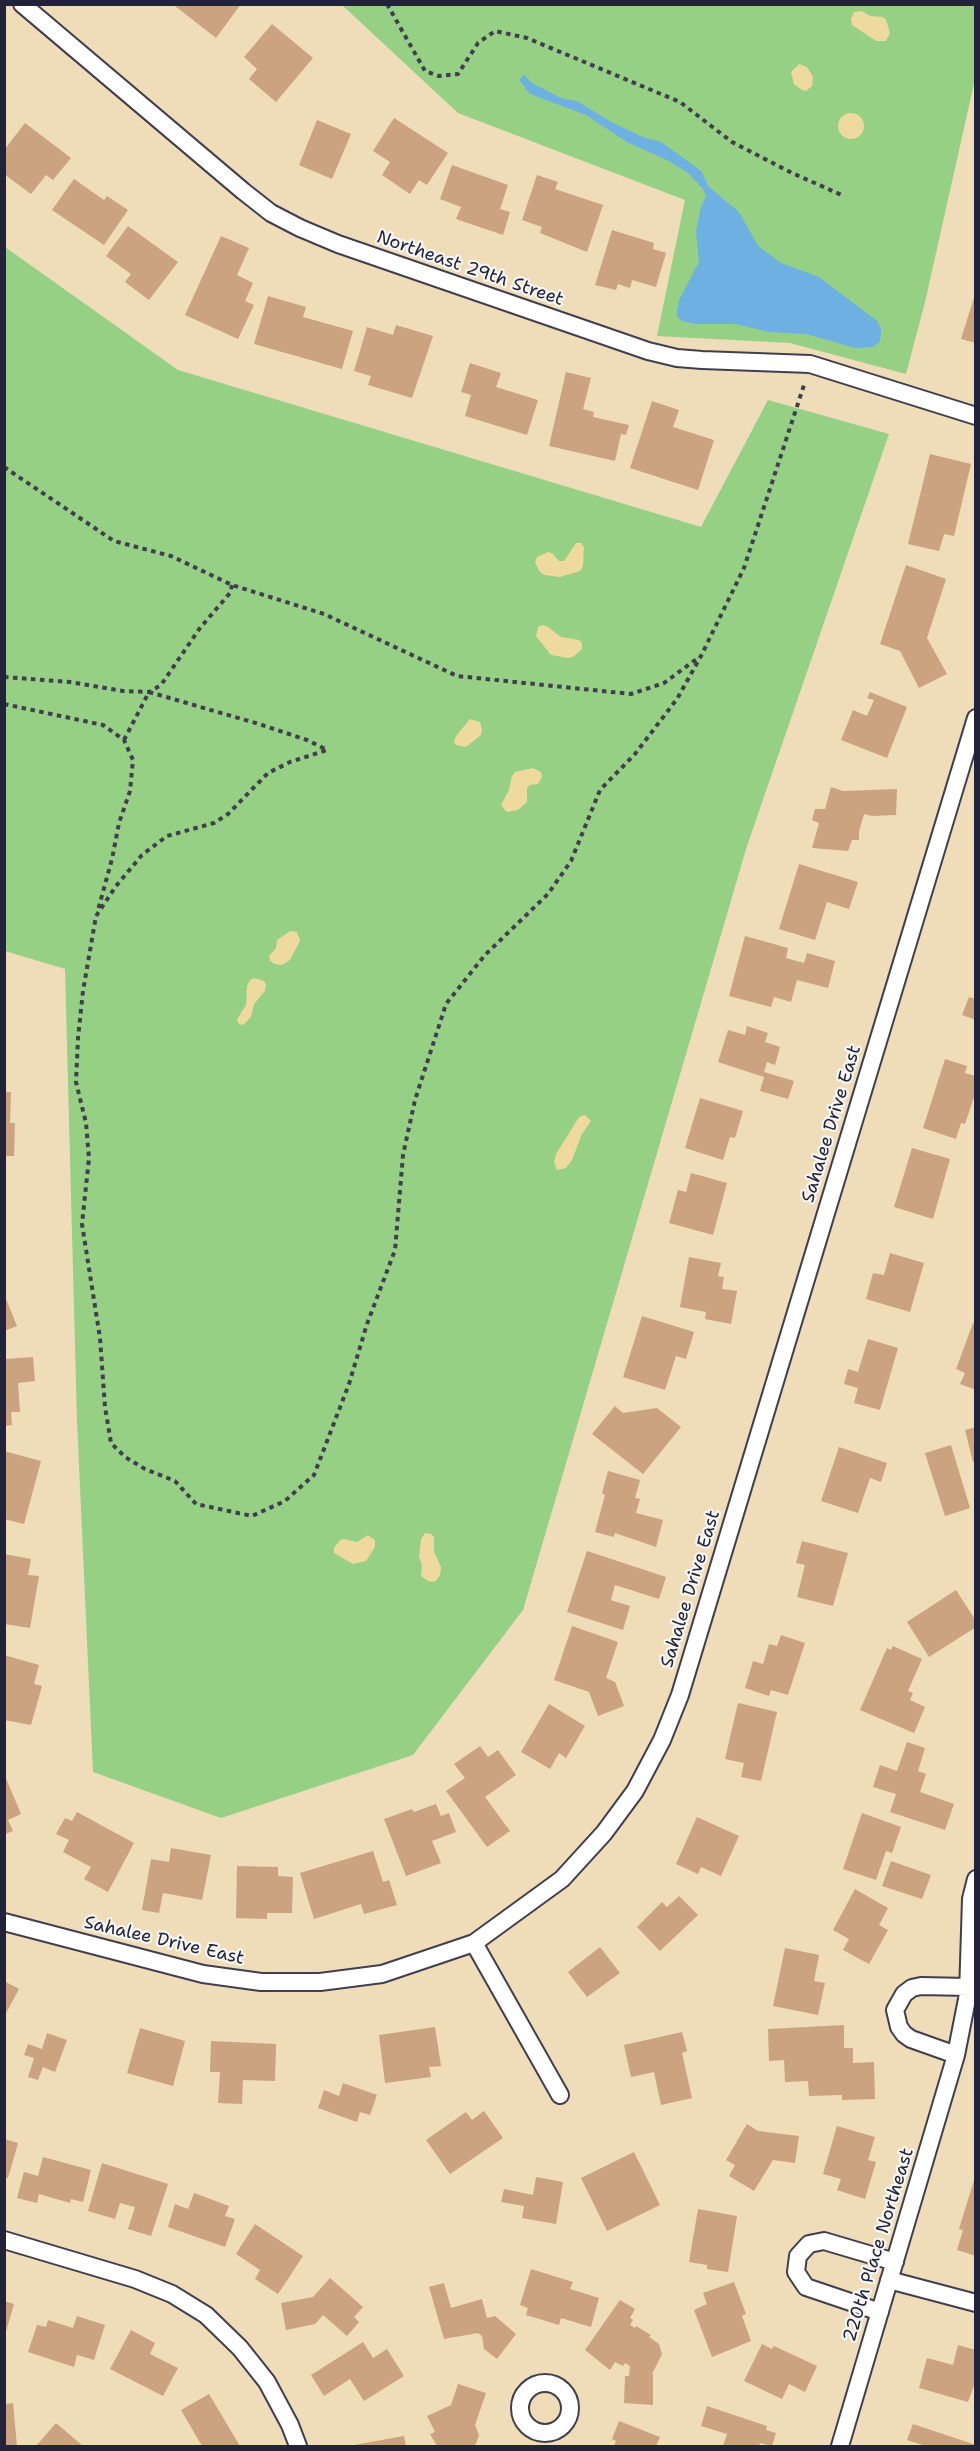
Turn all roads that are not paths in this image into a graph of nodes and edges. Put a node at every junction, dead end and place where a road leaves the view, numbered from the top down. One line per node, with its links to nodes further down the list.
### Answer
1 (22, 4): 2 (street, Northeast 29th Street)
2 (975, 416)
3 (975, 718): 6 (street, Sahalee Drive East)
4 (975, 1879): 7 (street, 220th Place Northeast)
5 (4, 1922): 6 (street, Sahalee Drive East)
6 (474, 1943): 9 (street)
7 (968, 1987): 8 (street, 220th Place Northeast); 8 (street)
8 (956, 2055): 11 (street, 220th Place Northeast)
9 (560, 2095)
10 (4, 2240): 15 (street)
11 (895, 2262): 12 (street, 220th Place Northeast); 14 (street)
12 (889, 2280): 13 (street); 14 (street, 220th Place Northeast)
13 (975, 2303)
14 (880, 2312): 16 (street, 220th Place Northeast)
15 (298, 2446)
16 (840, 2446)

